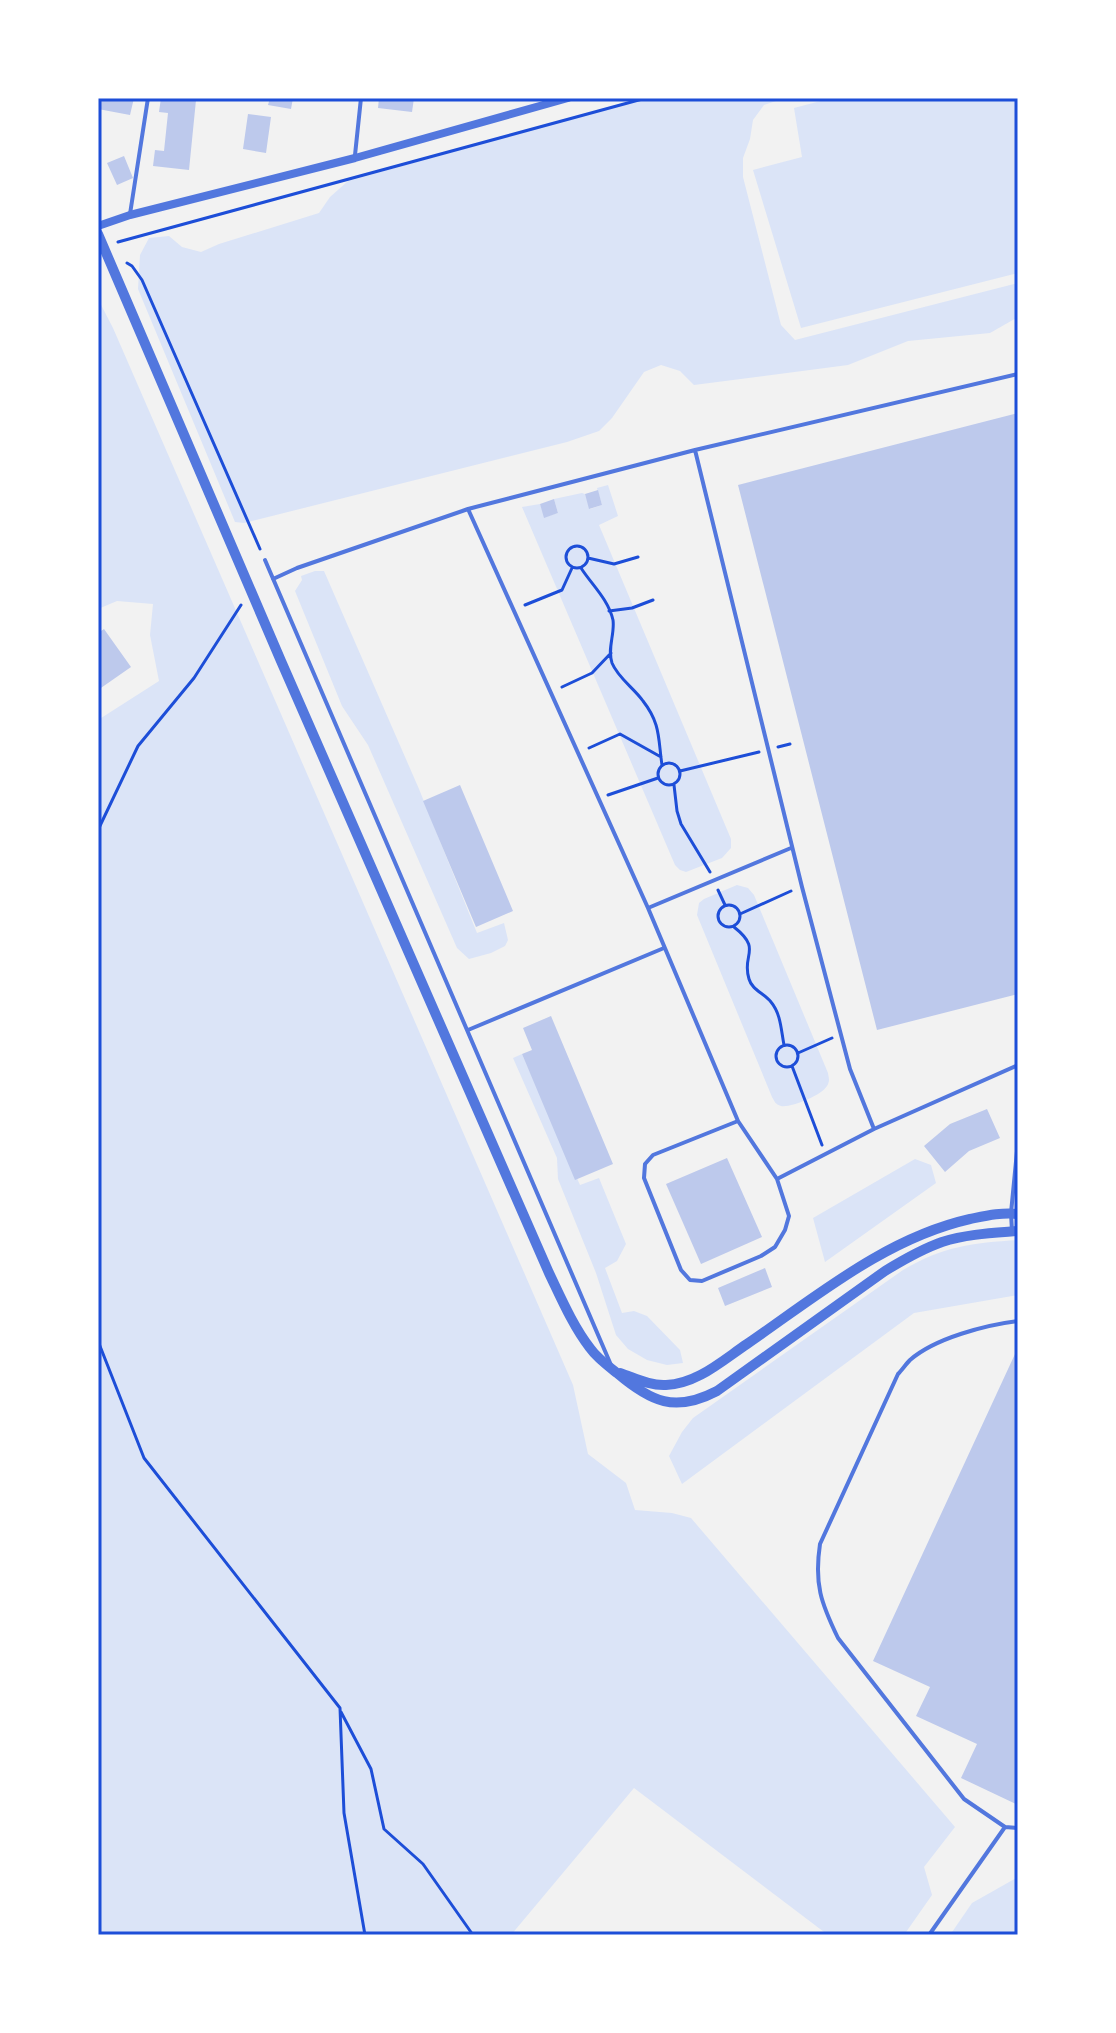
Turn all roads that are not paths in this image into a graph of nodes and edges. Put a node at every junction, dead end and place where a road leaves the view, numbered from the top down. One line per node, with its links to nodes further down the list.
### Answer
1 (148, 98): 5 (lane)
2 (361, 98): 4 (lane)
3 (566, 98): 4 (street)
4 (355, 158): 5 (street)
5 (130, 215): 6 (street)
6 (98, 226)
7 (98, 234): 26 (street)
8 (1018, 374): 9 (lane)
9 (695, 450): 10 (lane); 13 (lane)
10 (468, 509): 12 (lane); 14 (lane)
11 (265, 560): 12 (lane)
12 (273, 579): 16 (lane)
13 (791, 848): 14 (lane); 19 (lane)
14 (648, 908): 15 (lane)
15 (664, 948): 16 (lane); 18 (lane)
16 (468, 1030): 26 (lane)
17 (1018, 1065): 19 (lane)
18 (738, 1121): 21 (lane); 21 (lane)
19 (874, 1129): 21 (lane)
20 (1018, 1141): 22 (lane)
21 (777, 1179)
22 (1015, 1213): 23 (lane); 25 (street)
23 (1015, 1231): 27 (street)
24 (1018, 1321): 28 (lane)
25 (714, 1366): 26 (street); 27 (street)
26 (614, 1370): 27 (street)
27 (655, 1398)
28 (1005, 1827): 29 (lane); 30 (lane)
29 (1018, 1828)
30 (929, 1935)

